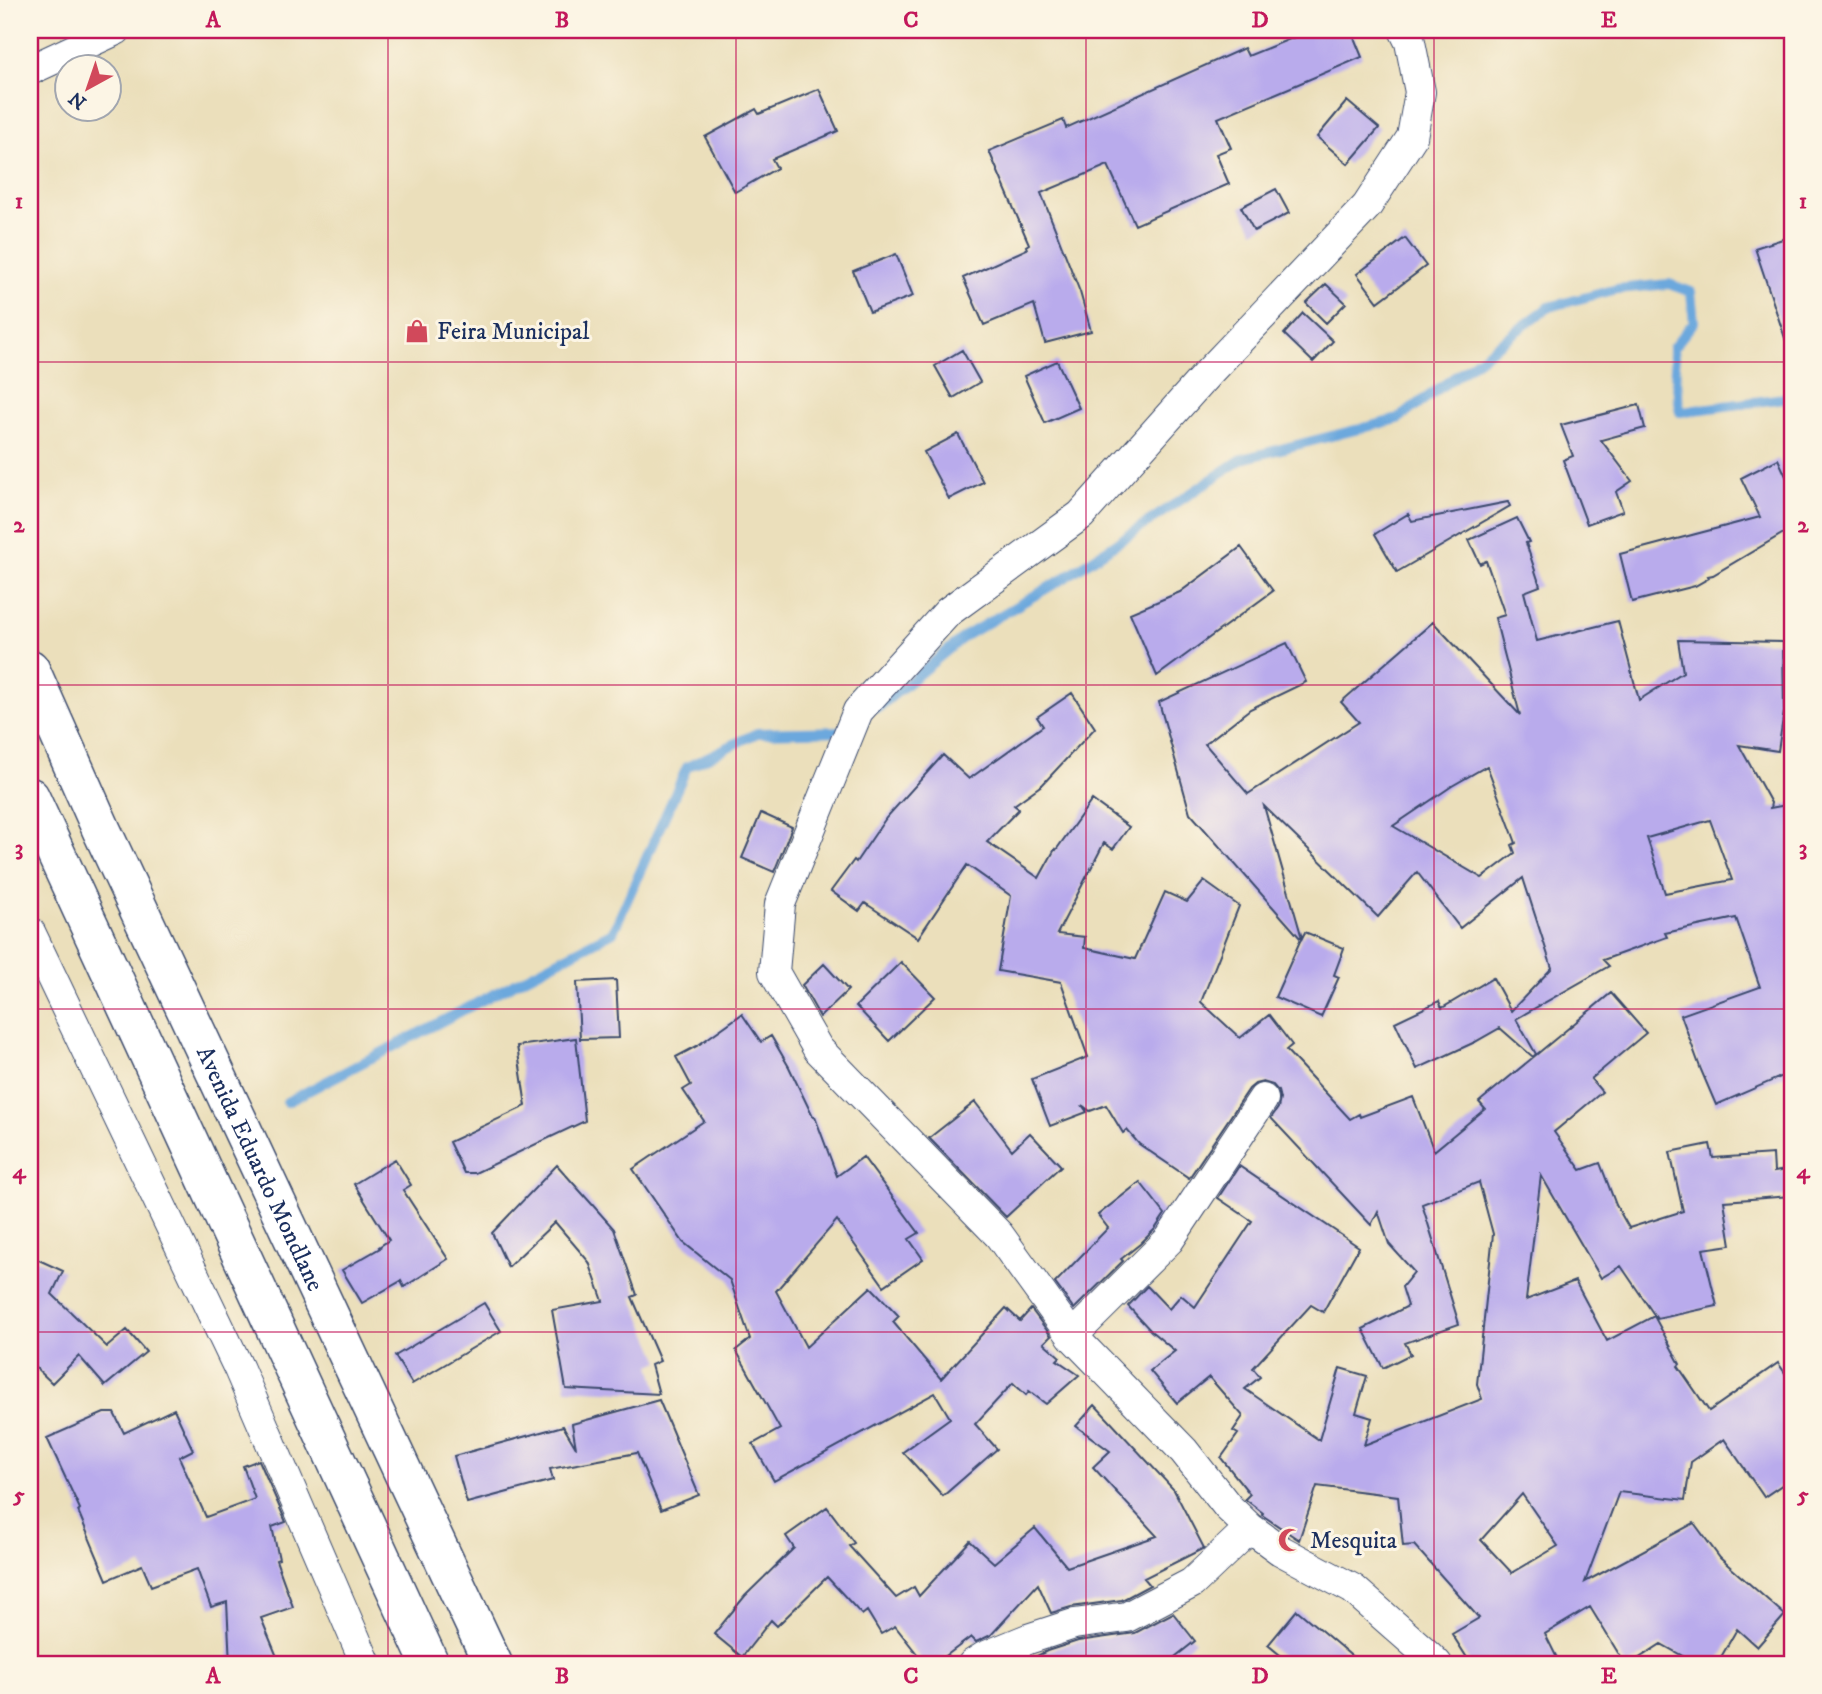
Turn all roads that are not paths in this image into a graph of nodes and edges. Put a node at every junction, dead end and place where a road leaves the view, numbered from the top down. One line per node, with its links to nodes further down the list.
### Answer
1 (116, 30): 3 (street)
2 (1404, 30): 8 (street)
3 (30, 70)
4 (30, 669): 12 (main road, Avenida Eduardo Mondlane)
5 (30, 797): 11 (main road)
6 (30, 932): 10 (street)
7 (1263, 1099): 8 (street)
8 (1072, 1336): 9 (street)
9 (1250, 1528): 13 (street); 14 (street)
10 (366, 1664)
11 (430, 1664)
12 (493, 1664)
13 (973, 1664)
14 (1437, 1664)

